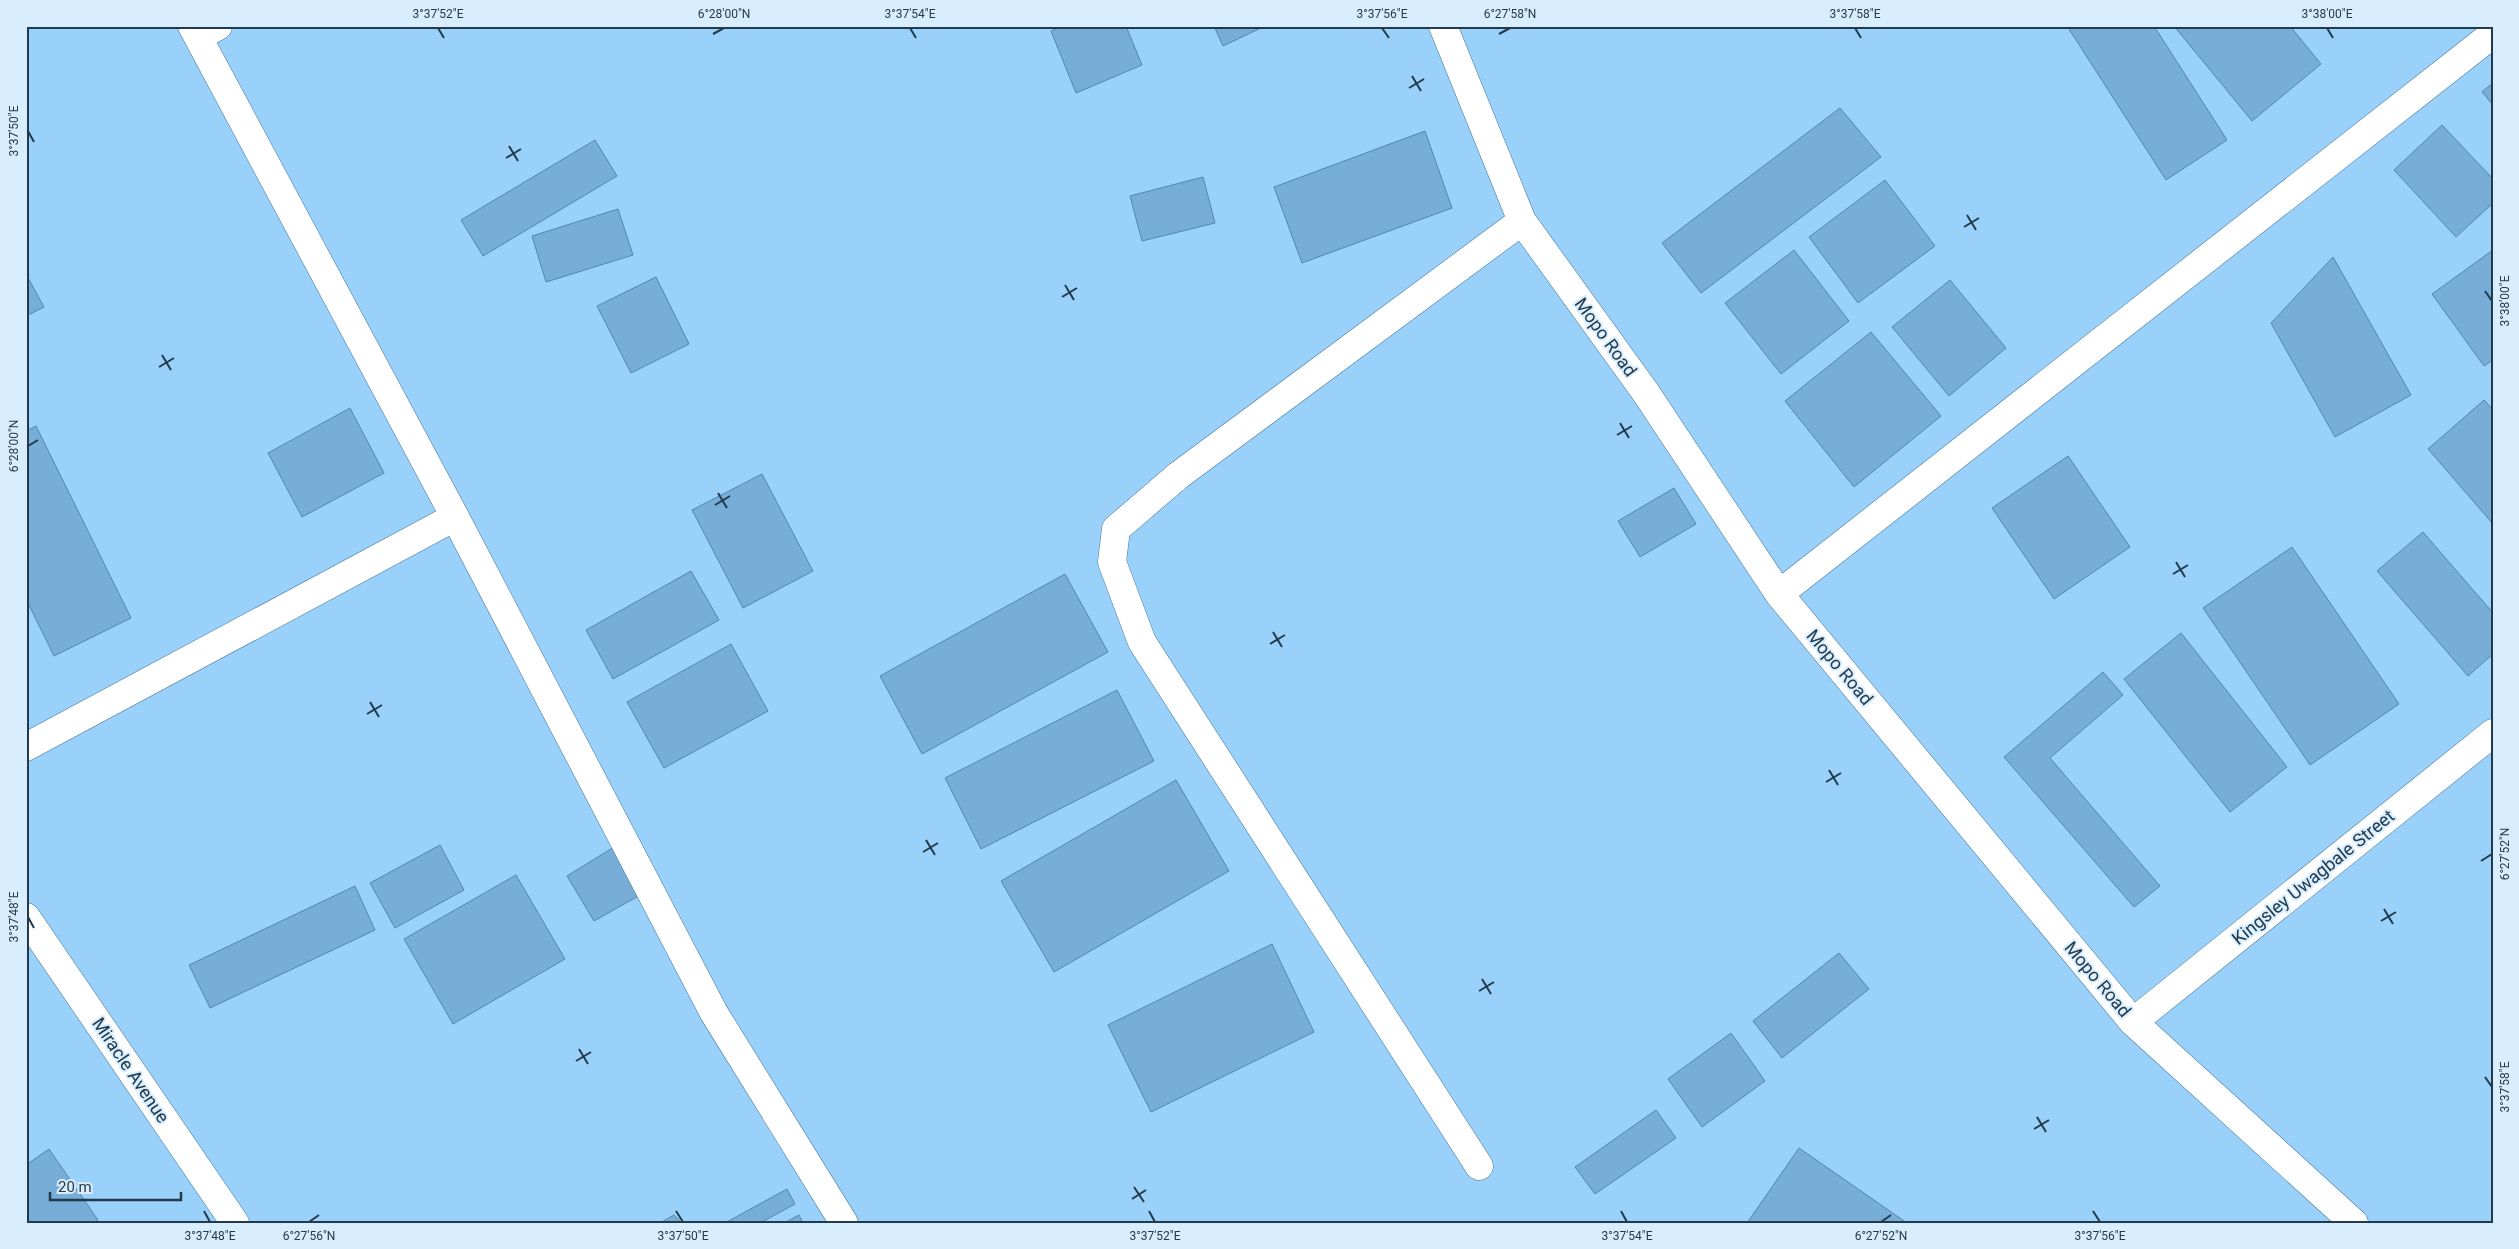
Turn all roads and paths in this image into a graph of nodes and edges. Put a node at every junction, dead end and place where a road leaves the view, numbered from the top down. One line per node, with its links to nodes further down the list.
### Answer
1 (1443, 26): 4 (street, Mopo Road)
2 (203, 30): 5 (street)
3 (2493, 34): 6 (street)
4 (1522, 222): 6 (street, Mopo Road); 11 (street)
5 (455, 517): 8 (street); 13 (street)
6 (1778, 594): 10 (street, Mopo Road)
7 (2493, 733): 10 (street, Kingsley Uwagbale Street)
8 (26, 747)
9 (26, 917): 12 (street, Miracle Avenue)
10 (2133, 1022): 14 (street, Mopo Road)
11 (1479, 1166)
12 (235, 1223)
13 (844, 1223)
14 (2354, 1223)

